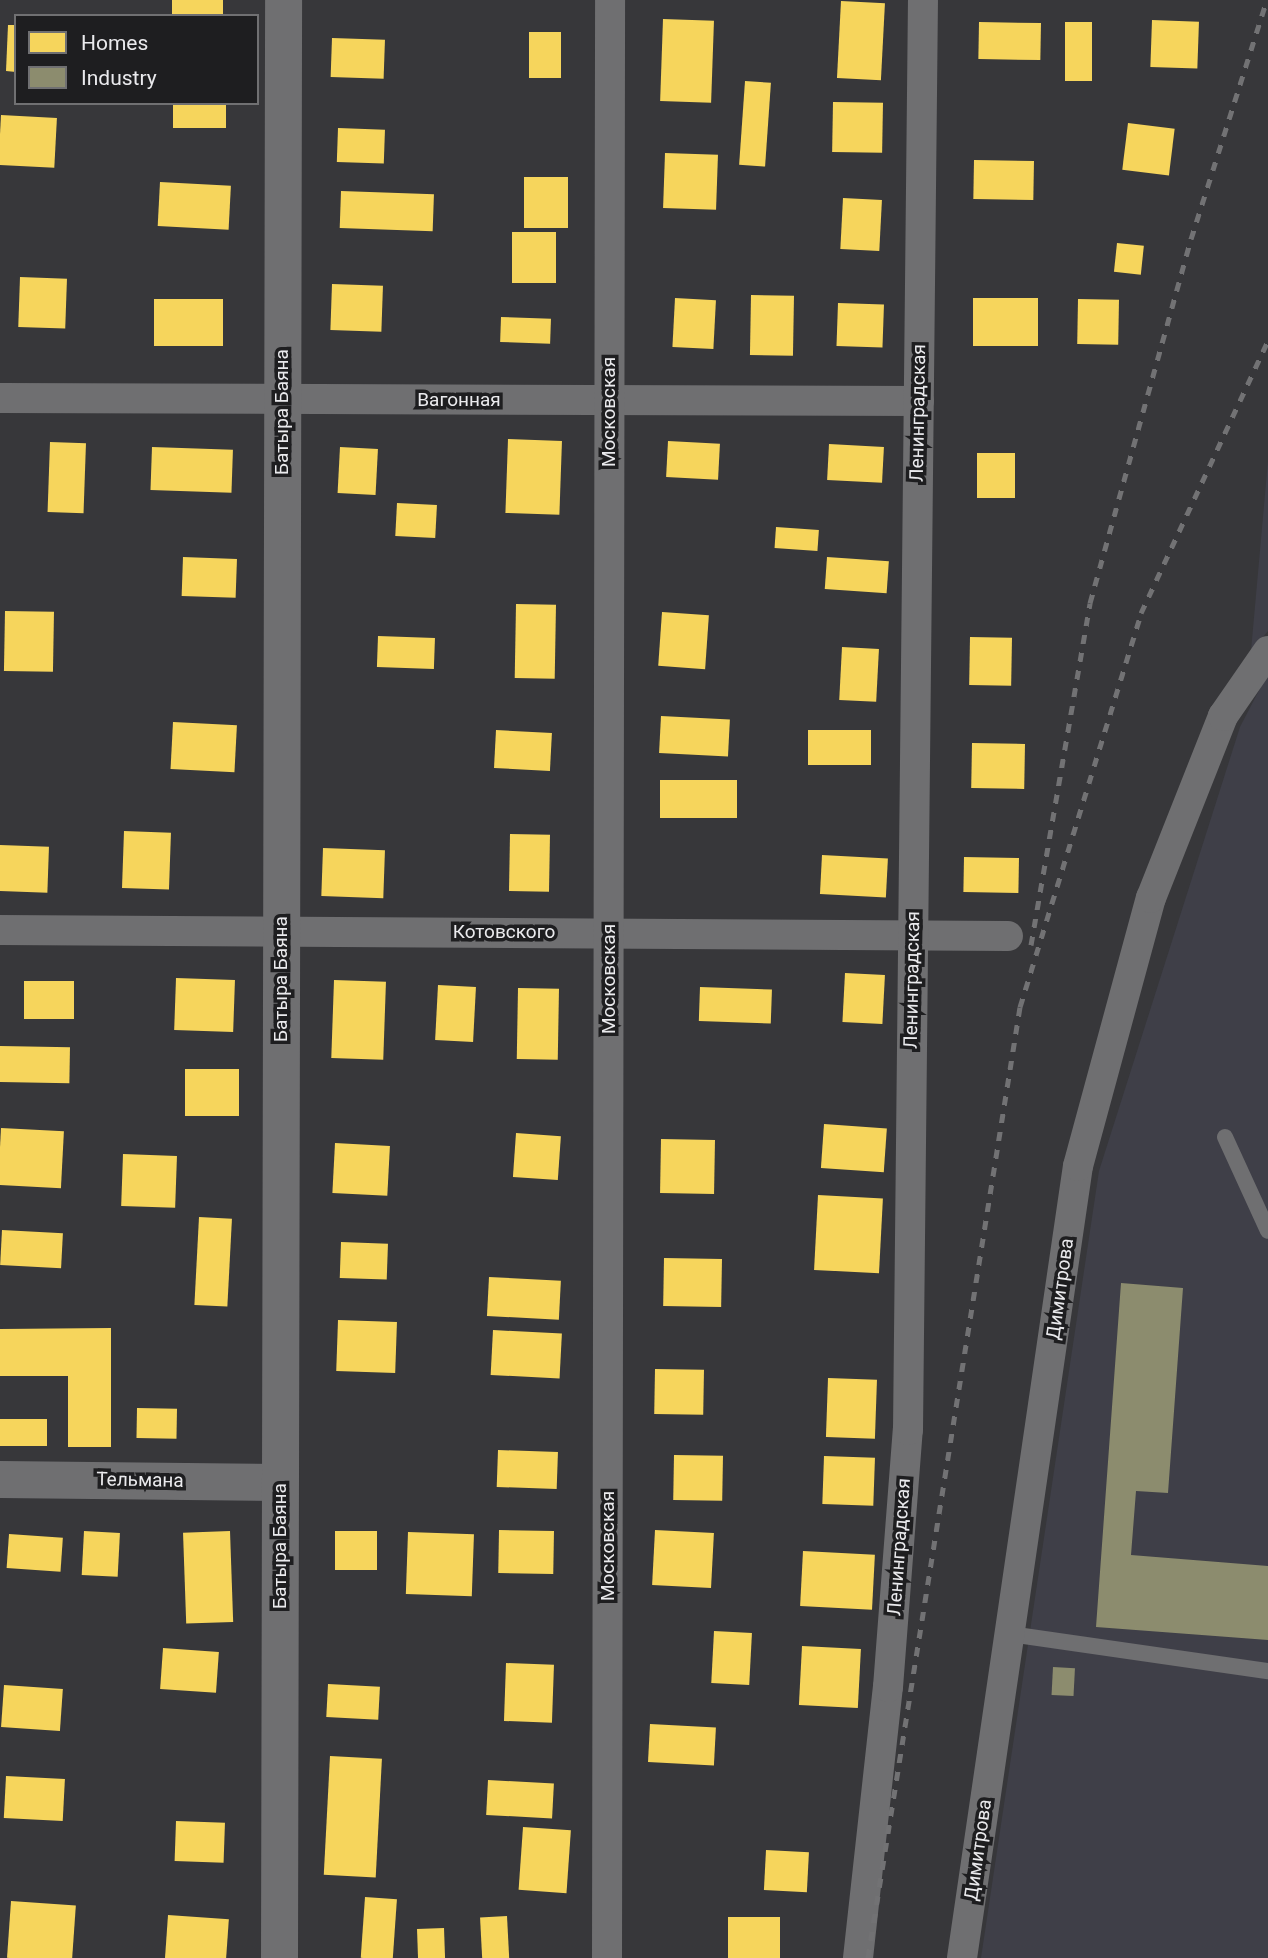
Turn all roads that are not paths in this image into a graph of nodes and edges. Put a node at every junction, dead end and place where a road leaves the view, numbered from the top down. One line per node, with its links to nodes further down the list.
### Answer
1 (283, 0): 5 (street, Батыра Баяна)
2 (610, 0): 6 (street, Московская)
3 (923, 0): 7 (street, Ленинградская)
4 (0, 398): 5 (street, Вагонная)
5 (282, 399): 6 (street, Вагонная); 10 (street, Батыра Баяна)
6 (610, 400): 7 (street, Вагонная); 11 (street, Московская)
7 (919, 401): 12 (street, Ленинградская)
8 (1268, 651): 18 (street, Димитрова)
9 (0, 930): 10 (street, Котовского)
10 (281, 931): 11 (street, Котовского); 17 (street, Батыра Баяна)
11 (609, 933): 12 (street, Котовского); 21 (street, Московская)
12 (913, 934): 13 (street, Котовского); 22 (street, Ленинградская)
13 (1008, 936)
14 (1225, 1137): 15 (lane)
15 (1268, 1231)
16 (0, 1479): 17 (street, Тельмана)
17 (280, 1482): 20 (street, Батыра Баяна)
18 (1010, 1634): 19 (lane); 23 (street, Димитрова)
19 (1268, 1671)
20 (279, 1958)
21 (607, 1958)
22 (858, 1958)
23 (962, 1958)

